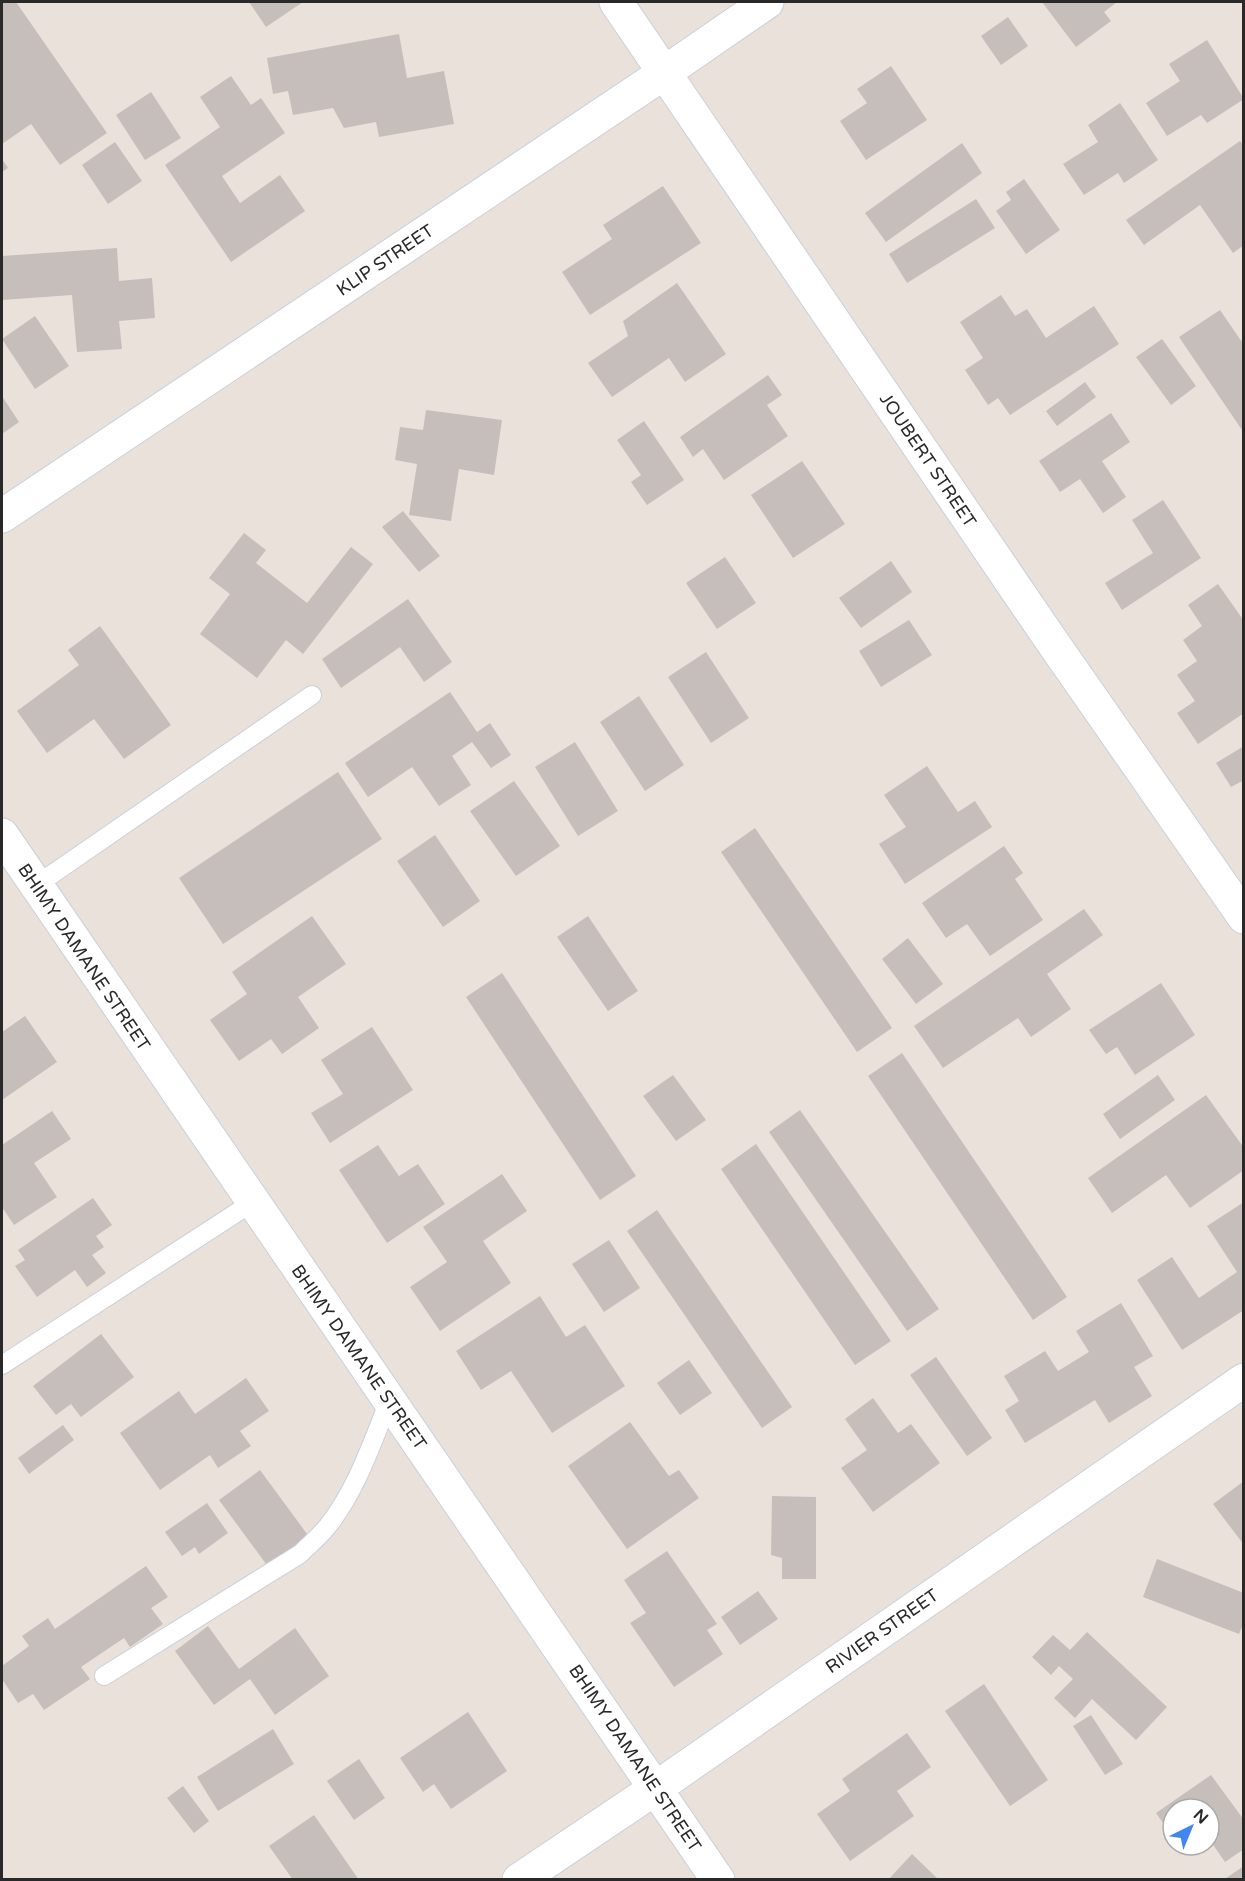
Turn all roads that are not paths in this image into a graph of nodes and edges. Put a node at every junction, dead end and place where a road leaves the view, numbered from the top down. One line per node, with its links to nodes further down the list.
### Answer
1 (616, 2): 3 (street, JOUBERT STREET)
2 (767, 2): 3 (street, KLIP STREET)
3 (664, 73): 4 (street, KLIP STREET); 8 (street, JOUBERT STREET)
4 (2, 516)
5 (312, 695): 7 (lane)
6 (2, 835): 7 (street, BHIMY DAMANE STREET)
7 (35, 886): 9 (street, BHIMY DAMANE STREET)
8 (1244, 917)
9 (253, 1203): 10 (lane); 12 (street, BHIMY DAMANE STREET)
10 (2, 1365)
11 (1244, 1380): 14 (street, RIVIER STREET)
12 (389, 1401): 13 (lane); 14 (street, BHIMY DAMANE STREET)
13 (104, 1676)
14 (656, 1788): 15 (street, RIVIER STREET); 16 (street, BHIMY DAMANE STREET)
15 (519, 1880)
16 (718, 1880)

